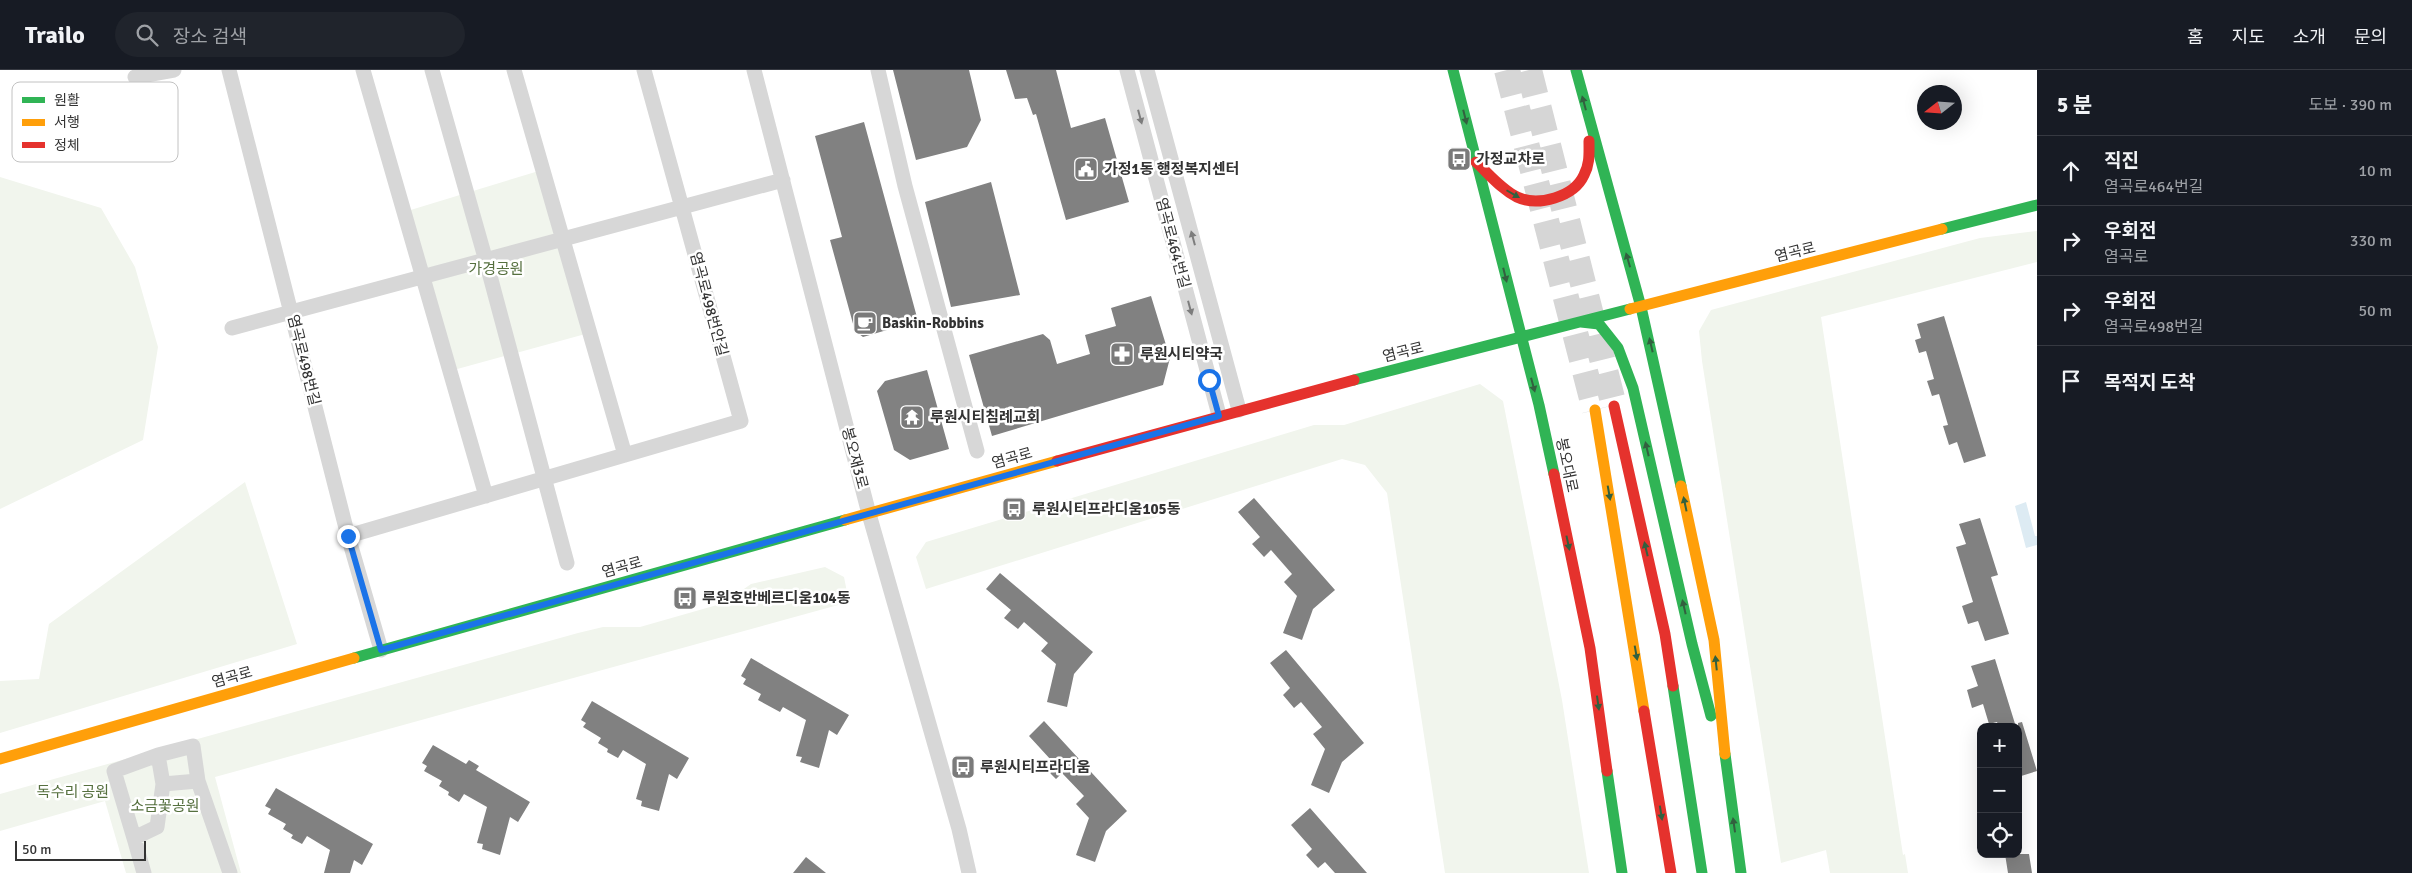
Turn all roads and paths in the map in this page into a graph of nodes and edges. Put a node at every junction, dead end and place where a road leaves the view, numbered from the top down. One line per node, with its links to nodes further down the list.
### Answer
1 (174, 70): 13 (street)
2 (229, 70): 23 (street, 염곡로498번길)
3 (363, 70): 21 (street)
4 (432, 70): 20 (street)
5 (514, 70): 19 (street)
6 (644, 70): 18 (street, 염곡로498번안길)
7 (754, 70): 16 (street, 봉오재3로)
8 (878, 70): 33 (street)
9 (1128, 70): 28 (street, 염곡로464번길, one-way to 28)
10 (1148, 70): 27 (street, 염곡로464번길, one-way to 10)
11 (1453, 70): 15 (main road, 봉오대로, one-way to 15)
12 (1576, 70): 14 (main road, one-way to 12)
13 (135, 77)
14 (1589, 122): 15 (main road, one-way to 14); 22 (main road, one-way to 14)
15 (1476, 162): 26 (main road, 봉오대로, one-way to 26)
16 (783, 180): 18 (street); 37 (street, 봉오재3로)
17 (2037, 206): 22 (main road, 염곡로)
18 (682, 208): 19 (street); 34 (street, 염곡로498번안길)
19 (563, 241): 20 (street); 34 (street)
20 (486, 261): 21 (street); 35 (street)
21 (422, 276): 23 (street); 36 (street)
22 (1641, 307): 24 (main road, 염곡로); 45 (main road, one-way to 22)
23 (292, 312): 25 (street); 38 (street, 염곡로498번길)
24 (1581, 322): 26 (main road, 염곡로); 45 (main road, one-way to 24)
25 (232, 328)
26 (1520, 338): 30 (main road, 염곡로); 53 (main road, 봉오대로, one-way to 53)
27 (1229, 370): 28 (street); 30 (street, 염곡로464번길)
28 (1209, 377): 32 (street, 염곡로464번길)
29 (1614, 406): 40 (main road, one-way to 29)
30 (1239, 410): 32 (main road, 염곡로)
31 (1595, 410): 42 (main road, one-way to 42)
32 (1219, 416): 37 (main road, 염곡로)
33 (976, 451)
34 (625, 455): 35 (street, 염곡로498번안길)
35 (544, 479): 36 (street, 염곡로498번안길); 39 (street)
36 (486, 496): 38 (street, 염곡로498번안길)
37 (869, 514): 41 (main road, 염곡로); 52 (street, 봉오재3로)
38 (348, 536): 41 (street, 염곡로498번길)
39 (567, 563)
40 (1665, 634): 55 (main road); 56 (main road)
41 (381, 650): 44 (main road, 염곡로)
42 (1640, 674): 48 (main road); 54 (main road, one-way to 54)
43 (158, 754): 46 (street); 47 (street); 49 (street)
44 (0, 759)
45 (1727, 773): 57 (main road, one-way to 45)
46 (198, 781): 47 (street); 51 (street)
47 (163, 784): 49 (street)
48 (1651, 823)
49 (134, 838): 50 (street)
50 (144, 873)
51 (230, 873)
52 (969, 873)
53 (1622, 873)
54 (1671, 873)
55 (1702, 873)
56 (1712, 873)
57 (1741, 873)

